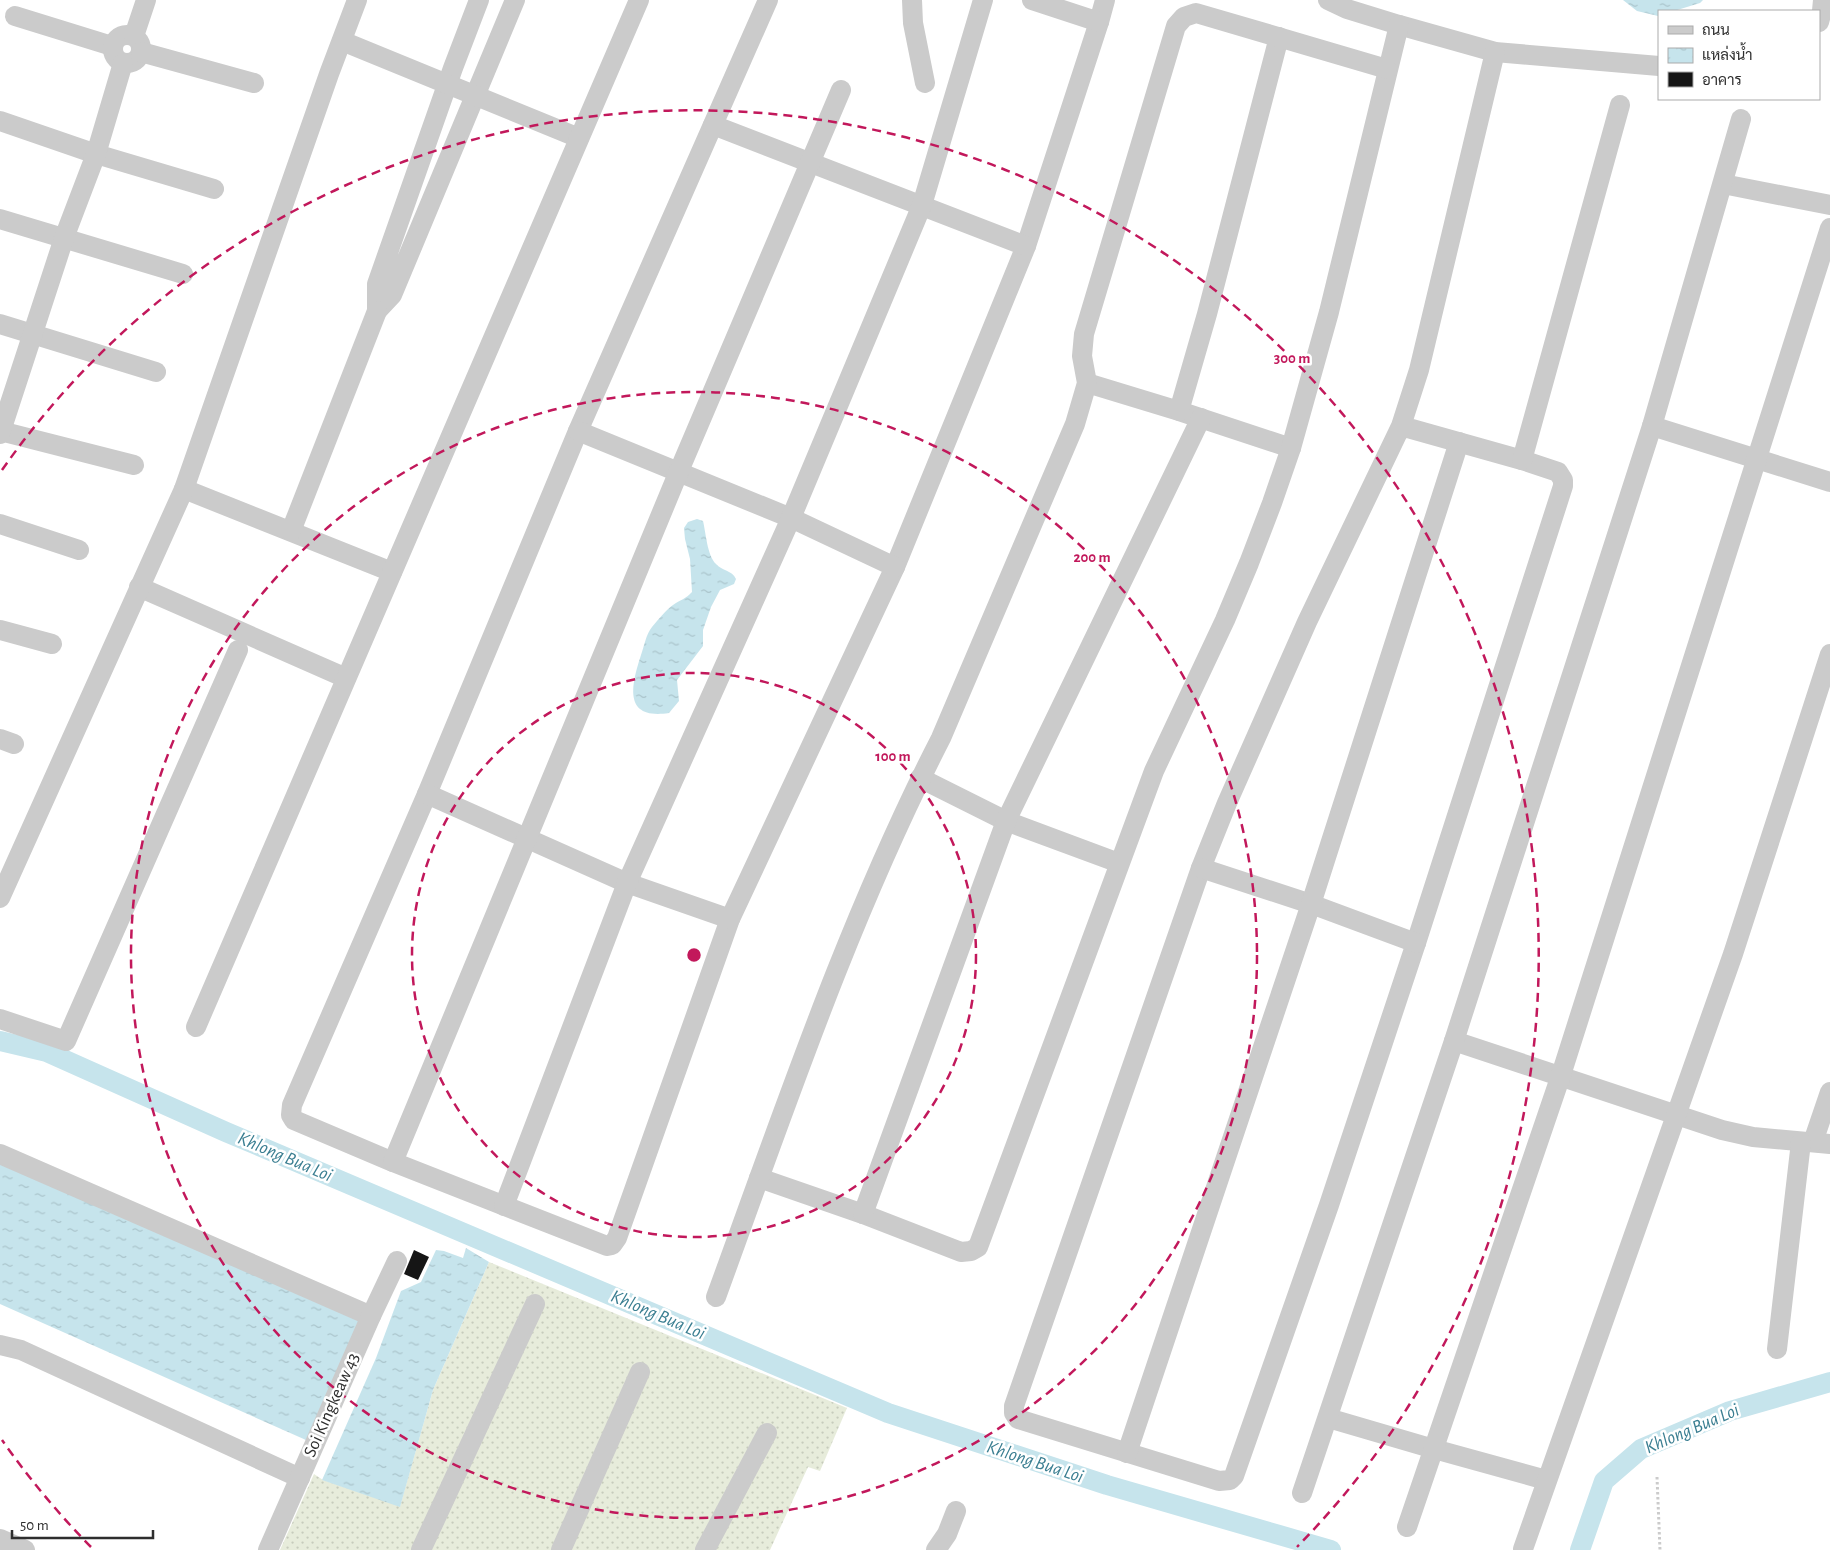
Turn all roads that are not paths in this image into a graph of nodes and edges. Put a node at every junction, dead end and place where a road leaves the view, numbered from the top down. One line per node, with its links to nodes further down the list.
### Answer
1 (146, 0): 19 (street)
2 (357, 0): 18 (street)
3 (479, 0): 27 (street)
4 (515, 0): 29 (street)
5 (639, 0): 34 (street)
6 (768, 0): 33 (street)
7 (912, 0): 26 (street)
8 (983, 0): 39 (street)
9 (1032, 0): 15 (street)
10 (1105, 0): 15 (street)
11 (1328, 0): 16 (street)
12 (1823, 0): 14 (street)
13 (15, 16): 20 (street)
14 (1820, 18)
15 (1099, 22): 44 (street)
16 (1399, 25): 21 (street); 24 (street)
17 (1279, 37): 24 (street); 50 (street); 51 (street)
18 (342, 40): 27 (street); 64 (street)
19 (137, 44): 20 (street); 22 (street); 25 (street)
20 (112, 46): 22 (street)
21 (1495, 52): 23 (street); 53 (street)
22 (123, 63): 35 (street)
23 (1658, 66)
24 (1387, 69): 58 (street)
25 (254, 83)
26 (925, 84)
27 (447, 85): 29 (street); 46 (street)
28 (841, 90): 36 (street)
29 (476, 97): 34 (street); 46 (street)
30 (1620, 105): 60 (street)
31 (1741, 119): 37 (street)
32 (0, 121): 35 (street)
33 (713, 125): 36 (street); 56 (street)
34 (579, 138): 70 (street)
35 (96, 154): 38 (street); 43 (street)
36 (811, 163): 39 (street); 62 (street)
37 (1723, 184): 40 (street); 54 (street)
38 (214, 188)
39 (922, 205): 44 (street); 65 (street)
40 (1830, 205)
41 (0, 219): 43 (street)
42 (1830, 228): 59 (street)
43 (64, 238): 45 (street); 48 (street)
44 (1026, 246): 69 (street)
45 (183, 274)
46 (377, 311): 67 (street)
47 (0, 324): 48 (street)
48 (32, 334): 49 (street); 55 (street)
49 (156, 372)
50 (1087, 384): 51 (street); 77 (street)
51 (1179, 411): 52 (street)
52 (1201, 418): 58 (street); 79 (street)
53 (1401, 426): 57 (street); 82 (street)
54 (1652, 426): 59 (street); 90 (street)
55 (0, 432): 61 (street)
56 (578, 432): 62 (street); 78 (street)
57 (1459, 442): 60 (street); 85 (street)
58 (1291, 448): 81 (street)
59 (1755, 459): 63 (street); 91 (street)
60 (1522, 460): 87 (street)
61 (134, 466)
62 (679, 471): 65 (street); 80 (street)
63 (1830, 482)
64 (184, 489): 67 (street); 71 (street)
65 (791, 518): 69 (street); 83 (street)
66 (0, 524): 68 (street)
67 (290, 531): 70 (street)
68 (79, 550)
69 (895, 567): 86 (street)
70 (392, 572): 76 (street)
71 (139, 587): 76 (street); 84 (street)
72 (0, 630): 73 (street)
73 (52, 644)
74 (238, 650): 88 (street)
75 (1830, 654): 93 (street)
76 (346, 678): 89 (street)
77 (920, 778): 79 (street); 97 (street)
78 (427, 794): 80 (street); 96 (street)
79 (1006, 821): 81 (street); 99 (street)
80 (527, 838): 83 (street); 96 (street)
81 (1119, 863): 99 (street)
82 (1201, 868): 85 (street); 110 (street)
83 (627, 883): 86 (street); 98 (street)
84 (0, 898)
85 (1311, 904): 87 (street); 110 (street)
86 (730, 919): 98 (street)
87 (1416, 943): 110 (street)
88 (0, 1019)
89 (196, 1027)
90 (1454, 1041): 91 (street); 107 (street)
91 (1560, 1075): 93 (street); 109 (street)
92 (1830, 1092): 94 (street)
93 (1676, 1115): 94 (street); 112 (street)
94 (1815, 1142): 105 (street)
95 (0, 1154): 103 (street)
96 (392, 1162): 98 (street)
97 (759, 1178): 99 (street); 101 (street)
98 (504, 1206)
99 (863, 1214)
100 (397, 1261): 103 (street, Soi Kingkeaw 43)
101 (716, 1297)
102 (535, 1304): 120 (street)
103 (371, 1316): 111 (street, Soi Kingkeaw 43)
104 (0, 1345): 111 (street)
105 (1777, 1349)
106 (640, 1372): 121 (street)
107 (1328, 1418): 109 (street); 113 (street)
108 (767, 1433): 122 (street)
109 (1434, 1449): 112 (street); 115 (street)
110 (1128, 1453)
111 (300, 1478): 119 (street, Soi Kingkeaw 43)
112 (1546, 1480): 117 (street)
113 (1302, 1493)
114 (956, 1511): 123 (street)
115 (1407, 1527)
116 (0, 1539): 118 (street)
117 (1523, 1549)
118 (26, 1550)
119 (268, 1550)
120 (421, 1550)
121 (561, 1550)
122 (706, 1550)
123 (936, 1550)

